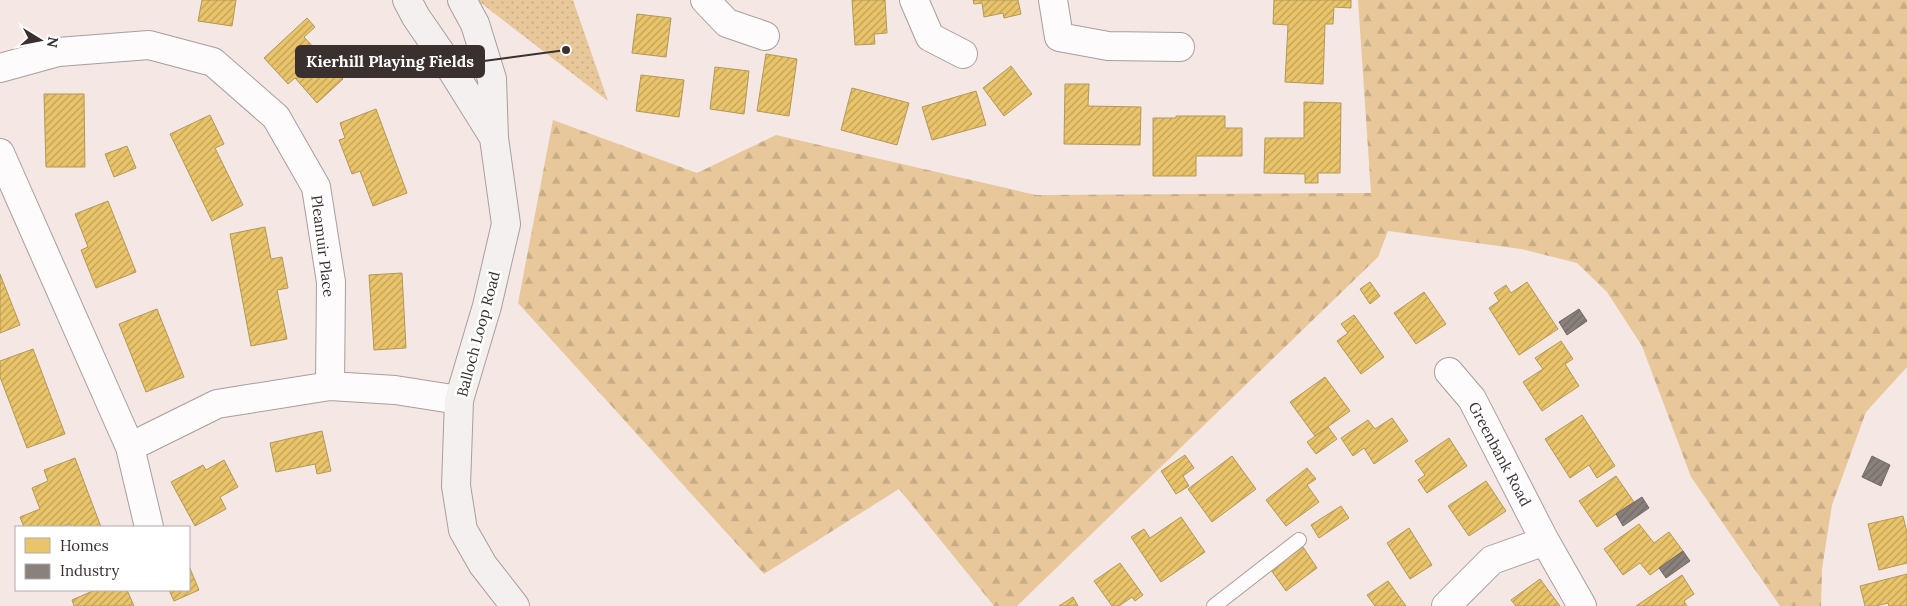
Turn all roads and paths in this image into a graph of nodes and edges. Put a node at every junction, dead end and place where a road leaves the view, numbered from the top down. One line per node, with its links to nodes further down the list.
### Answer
1 (407, 0): 10 (street, Balloch Loop Road)
2 (462, 0): 10 (street, Balloch Loop Road)
3 (705, 0): 6 (street)
4 (914, 0): 8 (street)
5 (1052, 0): 7 (street)
6 (764, 36)
7 (1180, 47)
8 (963, 54)
9 (0, 68): 13 (street, Pleamuir Place)
10 (494, 138): 14 (street, Balloch Loop Road)
11 (0, 153): 15 (street)
12 (1448, 372): 18 (street, Greenbank Road)
13 (330, 386): 14 (street); 15 (street)
14 (459, 400): 19 (street, Balloch Loop Road)
15 (130, 447): 16 (street)
16 (149, 526)
17 (1299, 540): 20 (lane)
18 (1545, 541): 21 (street); 22 (street, Greenbank Road)
19 (515, 606)
20 (1214, 606)
21 (1446, 606)
22 (1582, 606)

